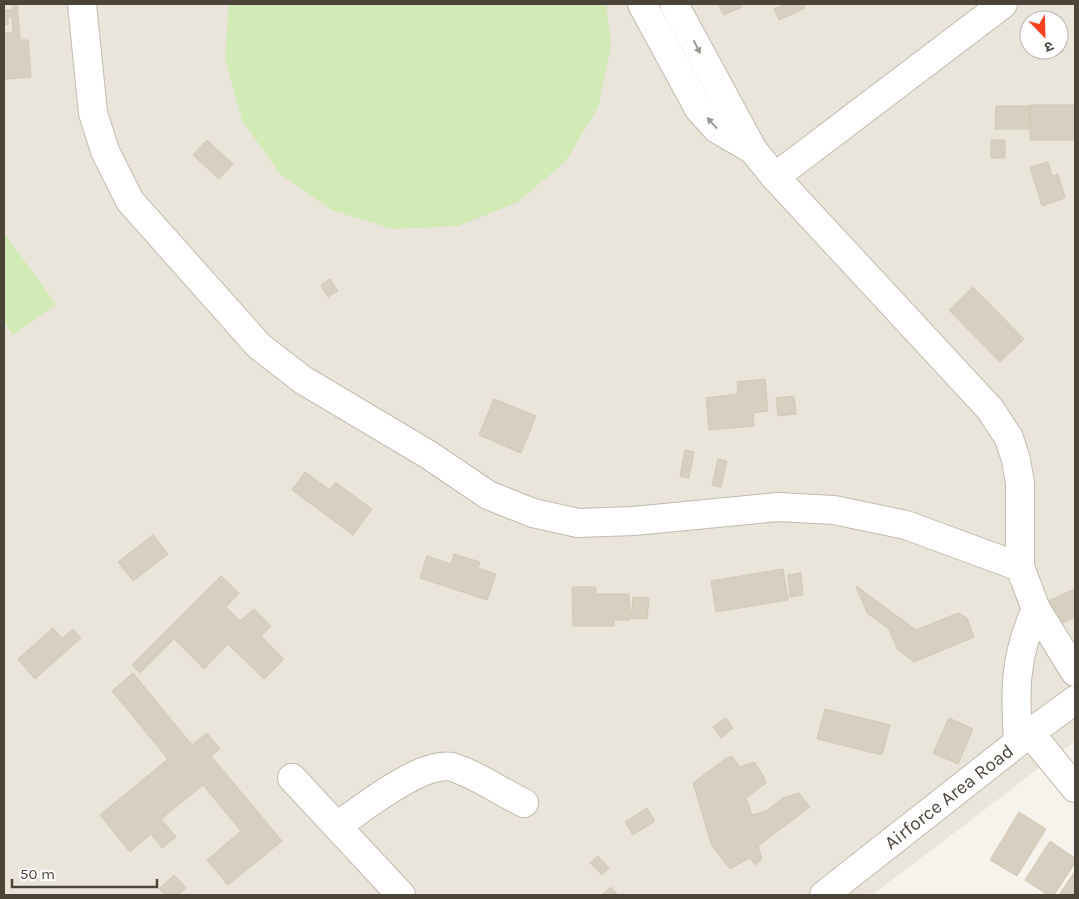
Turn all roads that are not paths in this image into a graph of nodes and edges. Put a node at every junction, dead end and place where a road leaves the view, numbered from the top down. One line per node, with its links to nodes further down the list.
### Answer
1 (82, 4): 7 (street)
2 (642, 4): 5 (street, one-way to 2)
3 (674, 4): 5 (street, one-way to 5)
4 (1003, 4): 6 (street)
5 (753, 150): 6 (street)
6 (775, 177): 7 (street)
7 (1020, 567): 8 (street)
8 (1036, 609): 9 (street); 12 (street)
9 (1066, 643): 10 (street)
10 (1075, 672)
11 (1075, 700): 12 (street, Airforce Area Road)
12 (1024, 738): 14 (street); 18 (street, Airforce Area Road)
13 (292, 778): 16 (street)
14 (1075, 788)
15 (524, 803): 16 (street)
16 (337, 826): 17 (street)
17 (401, 895)
18 (824, 895)

